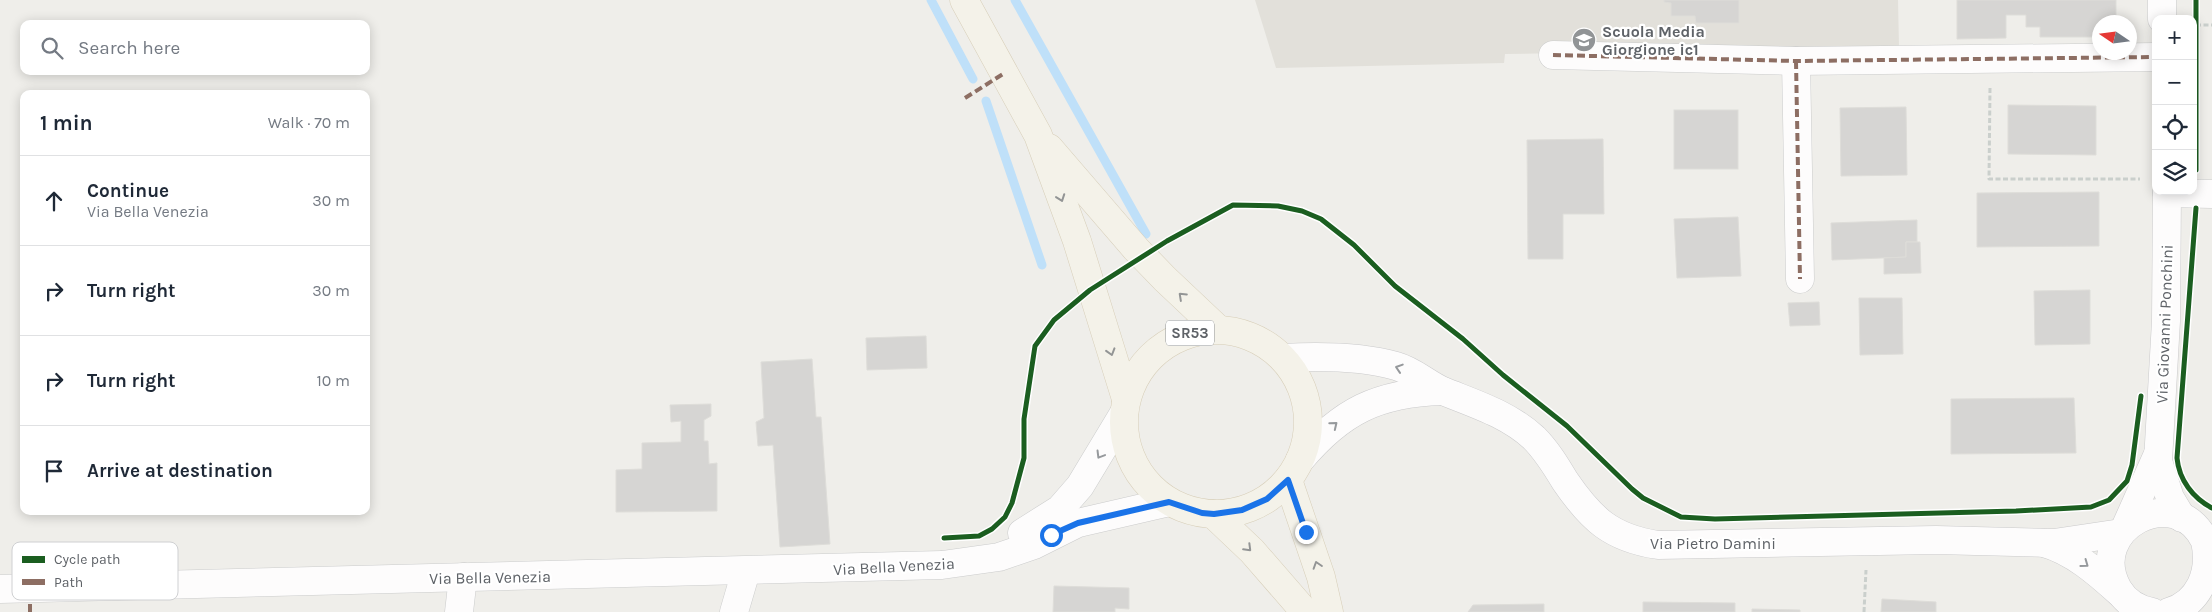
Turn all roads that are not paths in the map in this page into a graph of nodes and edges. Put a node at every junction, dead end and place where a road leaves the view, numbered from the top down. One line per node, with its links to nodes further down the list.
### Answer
1 (964, 0): 7 (main road, SR53)
2 (2162, 0): 3 (street)
3 (2162, 15)
4 (1553, 55): 6 (street)
5 (2152, 57): 6 (street)
6 (1796, 61): 11 (street)
7 (1038, 136): 12 (main road, SR53, one-way to 7); 15 (main road, SR53, one-way to 15)
8 (2197, 193): 9 (street, Via Giovanni Ponchini)
9 (2212, 194)
10 (2167, 195): 16 (street, Via Giovanni Ponchini)
11 (1800, 279)
12 (1218, 329): 13 (main road, SR53); 15 (main road, SR53)
13 (1283, 358): 14 (street, Via Pietro Damini, one-way to 13); 17 (main road, SR53)
14 (1442, 391): 17 (street, Via Pietro Damini, one-way to 14); 22 (street, Via Pietro Damini)
15 (1125, 406): 18 (main road, SR53); 23 (street, Via Bella Venezia, one-way to 23)
16 (2158, 454): 20 (street); 21 (street)
17 (1294, 470): 19 (main road, SR53); 33 (main road, one-way to 17)
18 (1169, 502): 19 (main road, SR53); 23 (street, Via Bella Venezia)
19 (1214, 514): 32 (main road, one-way to 32)
20 (2195, 524): 21 (street); 27 (street)
21 (2124, 529): 22 (street); 28 (street)
22 (2044, 543): 28 (street, one-way to 28)
23 (979, 561): 24 (street, Via Bella Venezia)
24 (746, 571): 25 (street, Via Bella Venezia); 31 (street)
25 (463, 578): 26 (street, Via Bella Venezia); 30 (street)
26 (178, 585)
27 (2207, 585): 29 (street)
28 (2121, 594): 29 (street)
29 (2161, 611)
30 (458, 612)
31 (734, 612)
32 (1305, 612)
33 (1329, 612)

